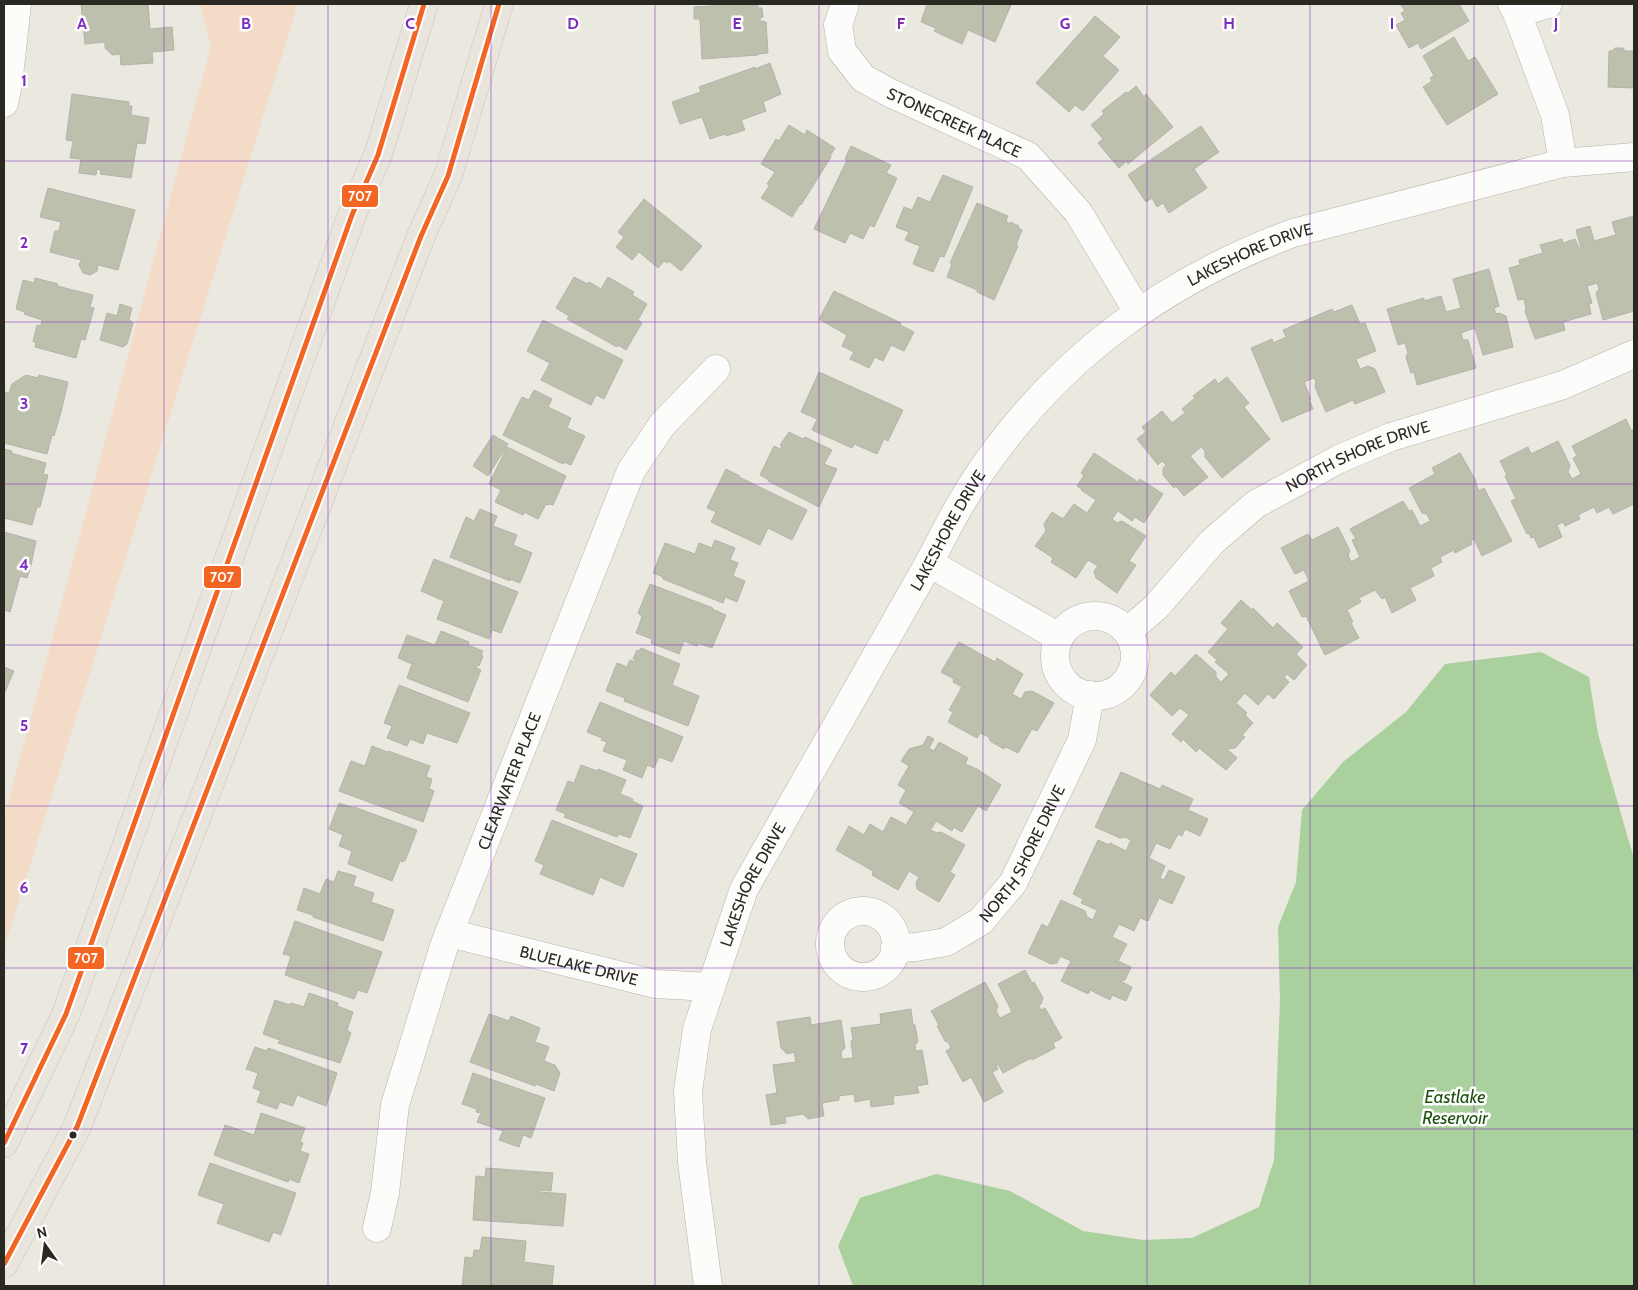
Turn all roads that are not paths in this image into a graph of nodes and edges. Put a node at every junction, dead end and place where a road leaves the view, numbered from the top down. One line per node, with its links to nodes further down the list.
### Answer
1 (17, 4): 7 (street)
2 (424, 4): 20 (main road)
3 (499, 4): 22 (main road)
4 (845, 4): 10 (street, STONECREEK PLACE)
5 (1548, 4): 6 (street)
6 (1514, 8): 9 (street)
7 (4, 103)
8 (1634, 157): 9 (street, LAKESHORE DRIVE)
9 (1563, 163): 10 (street, LAKESHORE DRIVE)
10 (1138, 312): 13 (street, LAKESHORE DRIVE)
11 (1634, 354): 14 (street, NORTH SHORE DRIVE)
12 (716, 369): 17 (street, CLEARWATER PLACE)
13 (930, 563): 15 (street); 19 (street, LAKESHORE DRIVE)
14 (1127, 632): 15 (street); 16 (street)
15 (1059, 637): 16 (street)
16 (1090, 695): 18 (street, NORTH SHORE DRIVE)
17 (449, 933): 19 (street, BLUELAKE DRIVE); 21 (street, CLEARWATER PLACE)
18 (895, 948)
19 (711, 987): 23 (street, LAKESHORE DRIVE)
20 (4, 1143)
21 (377, 1228)
22 (4, 1264)
23 (708, 1286)

